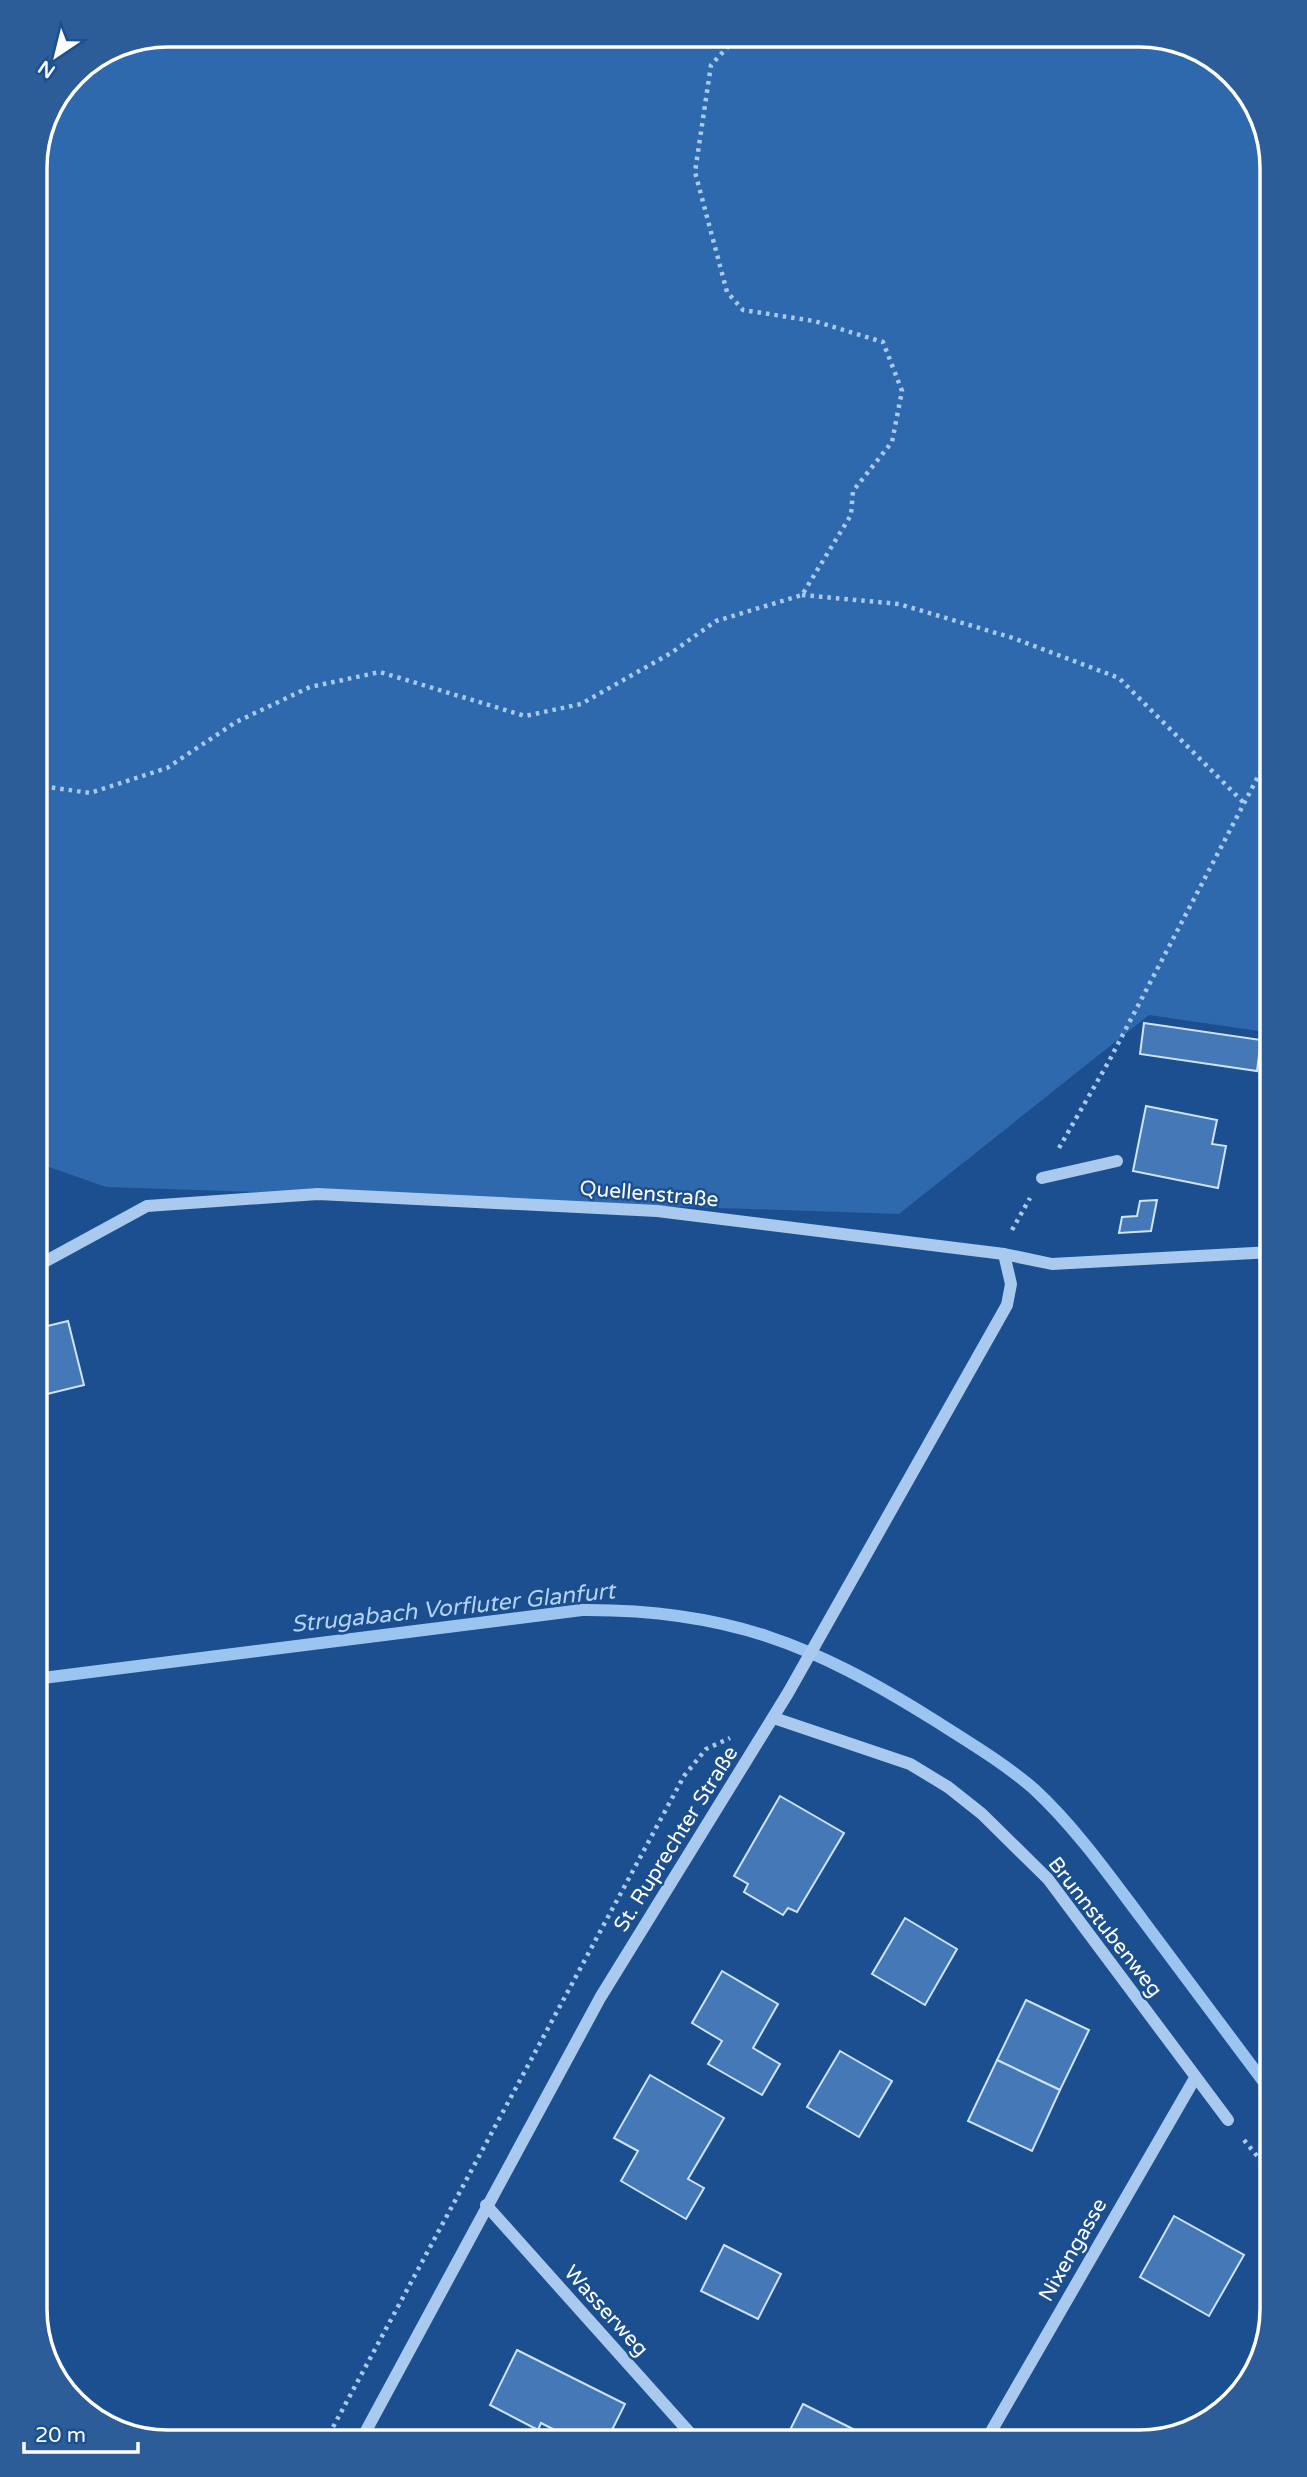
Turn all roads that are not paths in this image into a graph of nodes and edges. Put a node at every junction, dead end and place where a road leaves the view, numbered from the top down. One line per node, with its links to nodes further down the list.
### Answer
1 (1117, 1161): 2 (street)
2 (1042, 1178)
3 (1260, 1253): 4 (street, Quellenstraße)
4 (1004, 1254): 5 (street, Quellenstraße); 6 (street, St. Ruprechter Straße)
5 (47, 1260)
6 (774, 1718): 7 (street, Brunnstubenweg); 9 (street, St. Ruprechter Straße)
7 (1195, 2078): 8 (street, Brunnstubenweg); 12 (street, Nixengasse)
8 (1228, 2120)
9 (486, 2205): 10 (street, St. Ruprechter Straße); 11 (street, Wasserweg)
10 (367, 2429)
11 (687, 2430)
12 (992, 2430)

